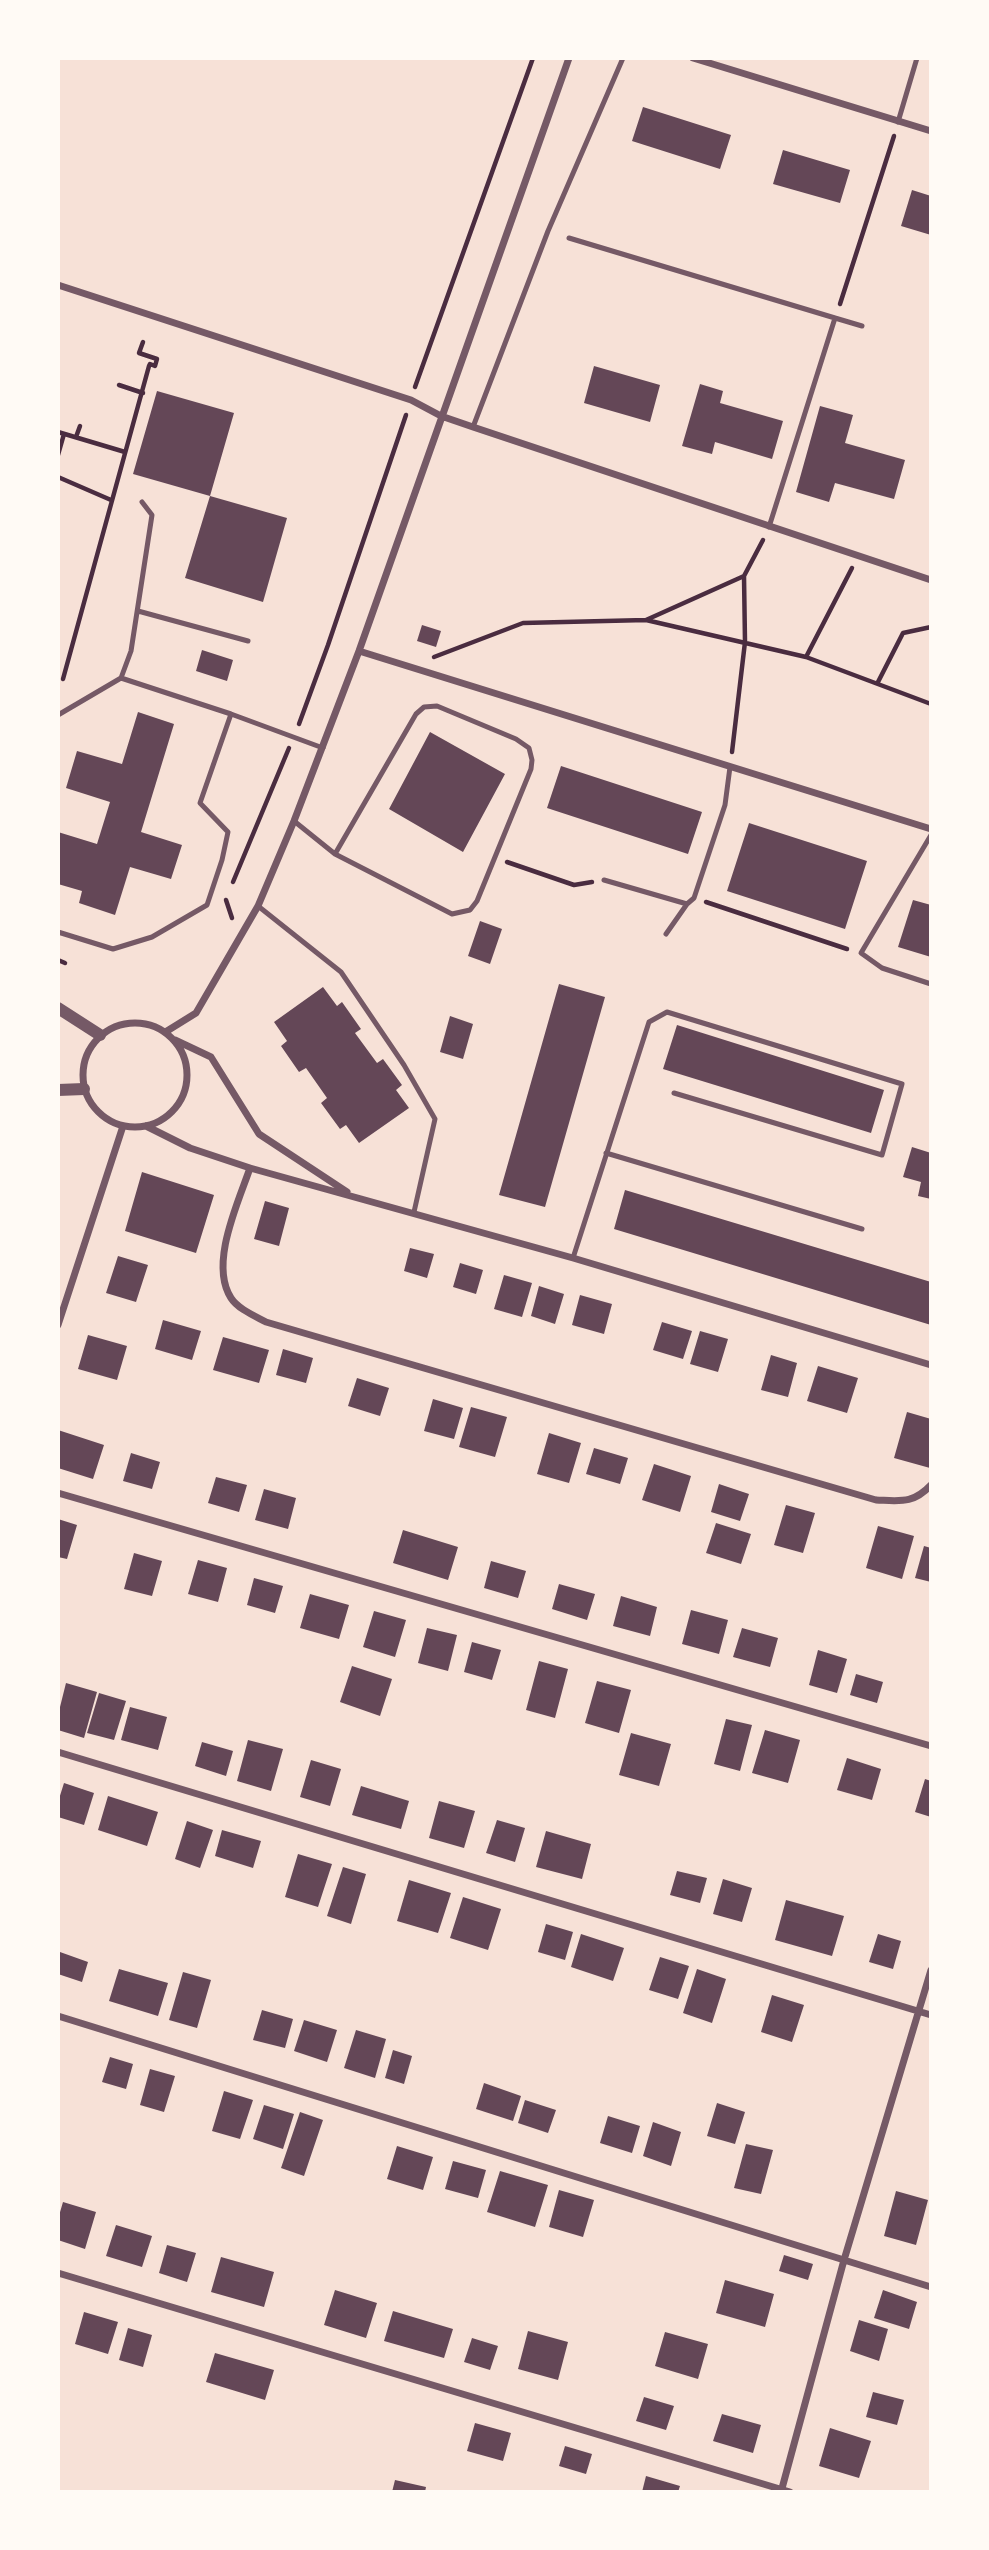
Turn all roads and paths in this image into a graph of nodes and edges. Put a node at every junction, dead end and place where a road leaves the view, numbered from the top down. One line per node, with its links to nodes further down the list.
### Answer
1 (533, 58): 15 (path)
2 (569, 58): 16 (street)
3 (623, 58): 18 (lane)
4 (693, 58): 6 (street)
5 (917, 58): 6 (lane)
6 (898, 122): 7 (street); 10 (path)
7 (931, 131)
8 (569, 238): 10 (lane)
9 (58, 285): 15 (street)
10 (835, 318): 11 (lane); 28 (lane)
11 (862, 326)
12 (143, 342): 14 (path)
13 (119, 385): 14 (path)
14 (143, 393): 23 (path)
15 (411, 400): 16 (street)
16 (441, 416): 18 (street); 37 (street)
17 (80, 426): 22 (path)
18 (472, 427): 28 (street)
19 (401, 429): 46 (path)
20 (58, 432): 21 (path)
21 (64, 434): 22 (path); 24 (path)
22 (76, 437): 23 (path)
23 (125, 452): 26 (path)
24 (58, 455)
25 (58, 477): 26 (path)
26 (111, 500): 41 (path)
27 (142, 502): 32 (lane)
28 (769, 527): 29 (street); 30 (path)
29 (859, 555): 31 (street); 38 (path)
30 (744, 576): 33 (path); 36 (path)
31 (931, 580)
32 (138, 611): 35 (lane); 40 (lane)
33 (646, 620): 36 (path); 39 (path)
34 (931, 627): 42 (path)
35 (248, 641)
36 (745, 642): 38 (path); 48 (path)
37 (359, 652): 39 (street); 47 (street)
38 (806, 657): 42 (path)
39 (407, 667): 48 (street)
40 (121, 678): 44 (lane); 45 (lane)
41 (63, 679)
42 (878, 682): 43 (path)
43 (931, 704)
44 (231, 714): 46 (lane); 58 (lane)
45 (58, 715)
46 (294, 736): 47 (lane); 60 (path)
47 (324, 748): 49 (street)
48 (730, 766): 50 (street); 55 (lane)
49 (294, 821): 52 (lane); 57 (street)
50 (931, 829)
51 (931, 835): 61 (lane)
52 (335, 853): 53 (lane); 53 (lane)
53 (496, 858): 54 (path)
54 (604, 880): 56 (lane)
55 (694, 898): 56 (lane); 61 (path)
56 (687, 904): 59 (lane)
57 (258, 905): 60 (street); 77 (lane)
58 (58, 932)
59 (666, 934)
60 (240, 936): 66 (street)
61 (861, 953): 64 (lane)
62 (58, 961): 63 (path)
63 (65, 963)
64 (931, 984)
65 (58, 1008): 67 (street)
66 (167, 1031): 67 (street); 68 (street)
67 (100, 1035): 69 (street)
68 (174, 1040): 73 (street); 76 (street)
69 (84, 1089): 70 (street); 72 (street)
70 (58, 1090)
71 (674, 1093): 74 (lane)
72 (123, 1126): 73 (street); 80 (street)
73 (146, 1126): 75 (street)
74 (606, 1153): 78 (lane); 79 (lane)
75 (250, 1168): 76 (street); 82 (street)
76 (352, 1195): 77 (street)
77 (414, 1212): 79 (street)
78 (862, 1229)
79 (573, 1258): 81 (street)
80 (58, 1325)
81 (931, 1365)
82 (931, 1485)
83 (58, 1493): 84 (street)
84 (931, 1746)
85 (58, 1752): 87 (street)
86 (931, 1970): 87 (street)
87 (919, 2011): 88 (street); 90 (street)
88 (931, 2015)
89 (58, 2016): 90 (street)
90 (844, 2260): 92 (street); 93 (street)
91 (58, 2273): 93 (street)
92 (931, 2287)
93 (784, 2491)

